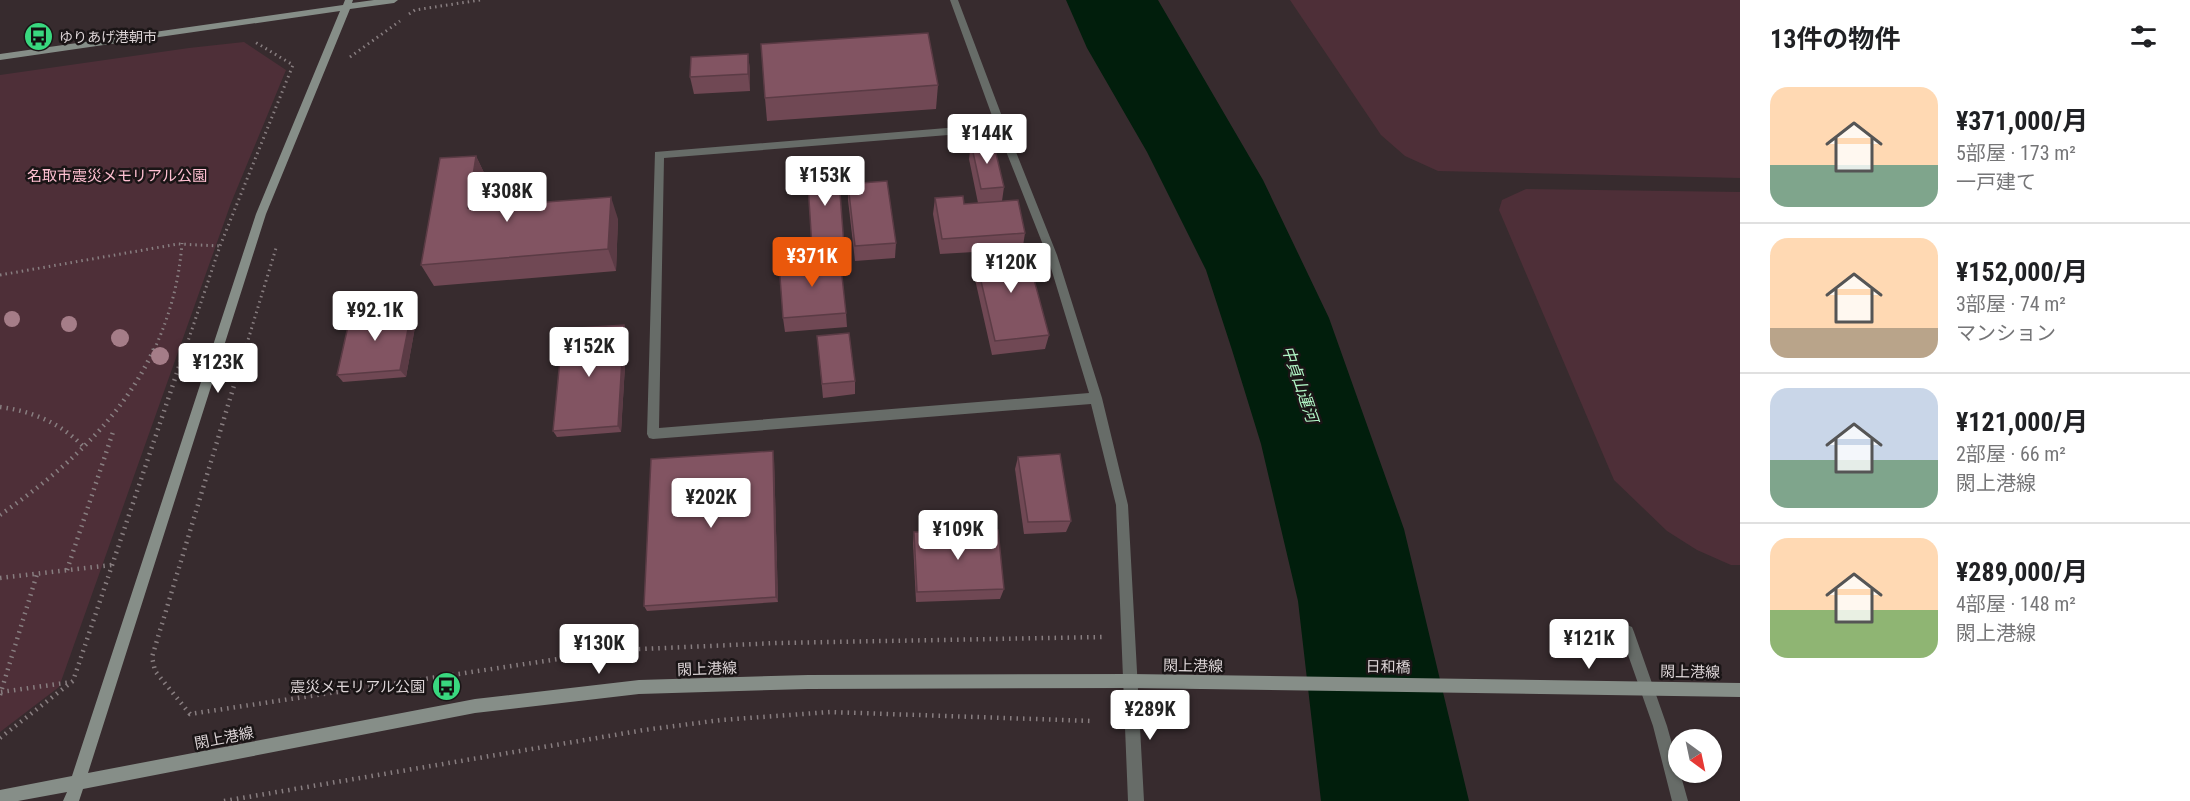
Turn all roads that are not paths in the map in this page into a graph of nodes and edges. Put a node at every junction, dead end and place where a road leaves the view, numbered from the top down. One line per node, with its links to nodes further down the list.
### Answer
1 (394, 0): 3 (street)
2 (954, 0): 5 (street)
3 (348, 3): 4 (street); 13 (street)
4 (0, 57)
5 (1001, 127): 6 (street); 6 (street)
6 (1096, 398): 8 (street)
7 (1627, 632): 11 (street)
8 (1131, 681): 9 (street, 閖上港線); 13 (street, 閖上港線); 16 (street)
9 (1244, 683): 10 (street, 日和橋)
10 (1532, 685): 11 (street, 閖上港線)
11 (1645, 688): 12 (street, 閖上港線); 17 (street)
12 (1740, 690)
13 (77, 784): 14 (street, 閖上港線); 15 (street)
14 (0, 797)
15 (71, 801)
16 (1136, 801)
17 (1680, 801)

